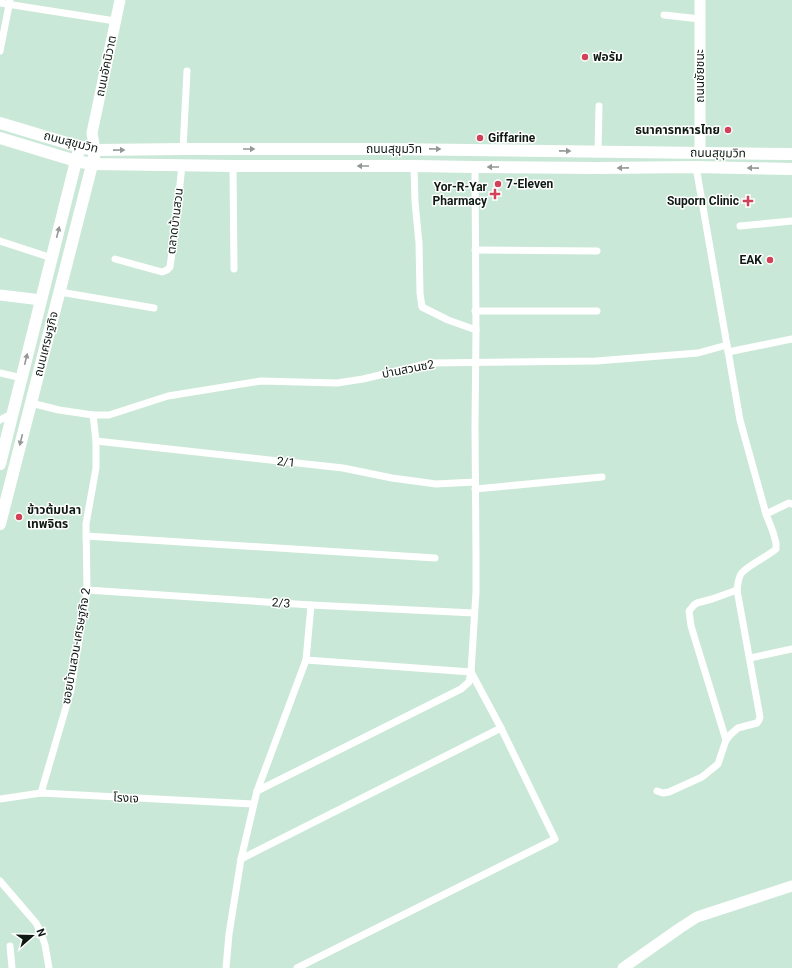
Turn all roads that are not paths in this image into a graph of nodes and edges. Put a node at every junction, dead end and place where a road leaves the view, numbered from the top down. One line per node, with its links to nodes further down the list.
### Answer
1 (120, 0): 7 (street, ถนนอัคนิวาต)
2 (700, 0): 6 (street, ถนนชัยชนะ)
3 (9, 2): 4 (street); 7 (street); 8 (street)
4 (0, 3)
5 (664, 15): 6 (street)
6 (700, 19): 18 (street, ถนนชัยชนะ)
7 (115, 21): 12 (street, ถนนอัคนิวาต)
8 (0, 51)
9 (187, 71): 15 (street)
10 (599, 106): 17 (street)
11 (0, 123): 14 (main road, ถนนสุขุมวิท)
12 (92, 132): 14 (street, ถนนอัคนิวาต); 16 (street, ถนนอัคนิวาต)
13 (0, 138): 20 (main road, ถนนสุขุมวิท)
14 (80, 147): 16 (main road, ถนนสุขุมวิท); 20 (main road, ถนนเศรษฐกิจ)
15 (183, 149): 16 (main road, ถนนสุขุมวิท, one-way to 15); 17 (main road, ถนนสุขุมวิท, one-way to 17)
16 (95, 150): 21 (main road, ถนนเศรษฐกิจ)
17 (598, 151): 18 (main road, ถนนสุขุมวิท)
18 (700, 152): 19 (main road, ถนนสุขุมวิท); 26 (main road)
19 (792, 154)
20 (76, 161): 21 (main road, ถนนสุขุมวิท); 33 (main road, ถนนเศรษฐกิจ, one-way to 20)
21 (92, 164): 22 (main road, ถนนสุขุมวิท); 36 (main road, ถนนเศรษฐกิจ)
22 (182, 165): 23 (main road, ถนนสุขุมวิท); 34 (street, ตลาดบ้านสวน)
23 (233, 166): 24 (main road, ถนนสุขุมวิท, one-way to 23); 35 (street)
24 (414, 166): 25 (main road, ถนนสุขุมวิท); 42 (street)
25 (475, 167): 26 (main road, ถนนสุขุมวิท, one-way to 25); 31 (street)
26 (696, 167): 27 (main road, ถนนสุขุมวิท, one-way to 26); 44 (street)
27 (792, 168)
28 (792, 221): 29 (street)
29 (740, 226)
30 (0, 241): 33 (street)
31 (475, 250): 32 (street); 40 (street)
32 (597, 251)
33 (52, 258): 38 (main road, ถนนเศรษฐกิจ)
34 (115, 259)
35 (234, 268)
36 (60, 292): 39 (street); 48 (main road, ถนนเศรษฐกิจ)
37 (0, 295): 38 (street)
38 (41, 300): 47 (main road, ถนนเศรษฐกิจ, one-way to 38)
39 (154, 308)
40 (475, 311): 41 (street); 42 (street)
41 (597, 311)
42 (476, 330): 45 (street)
43 (792, 339): 44 (street, บ่านสวนซ2)
44 (727, 349): 45 (street, บ่านสวนซ2); 57 (street)
45 (475, 362): 50 (street, บ่านสวนซ2); 55 (street)
46 (0, 373): 47 (street)
47 (22, 378): 49 (main road, ถนนเศรษฐกิจ)
48 (31, 403): 50 (street); 58 (main road, ถนนเศรษฐกิจ, one-way to 58)
49 (13, 413): 51 (street); 53 (main road, ถนนเศรษฐกิจ)
50 (93, 415): 52 (street, ซอยบ้านสวน-เศรษฐกิจ 2)
51 (0, 420)
52 (96, 441): 55 (street, 2/1); 59 (street, ซอยบ้านสวน-เศรษฐกิจ 2)
53 (0, 464)
54 (602, 477): 55 (street, 2/1)
55 (475, 486): 64 (street)
56 (792, 504): 57 (street)
57 (766, 514): 62 (street)
58 (0, 524)
59 (86, 536): 60 (street); 61 (street, ซอยบ้านสวน-เศรษฐกิจ 2)
60 (435, 558)
61 (87, 590): 63 (street, 2/3); 73 (street, ซอยบ้านสวน-เศรษฐกิจ 2)
62 (737, 590): 66 (street); 70 (street)
63 (311, 605): 64 (street, 2/3); 67 (street)
64 (474, 613): 68 (street)
65 (792, 649): 66 (street)
66 (750, 658): 70 (street)
67 (306, 660): 68 (street); 71 (street)
68 (471, 672): 69 (street); 71 (street)
69 (501, 728): 76 (street); 83 (street)
70 (726, 740): 72 (street)
71 (256, 791): 75 (street)
72 (657, 791)
73 (41, 793): 74 (street, โรงเจ); 75 (street, โรงเจ)
74 (0, 799)
75 (253, 804): 76 (street)
76 (241, 858): 82 (street)
77 (0, 881): 81 (street)
78 (792, 886): 84 (street)
79 (10, 946): 80 (street)
80 (12, 968)
81 (49, 968)
82 (226, 968)
83 (297, 968)
84 (623, 968)

